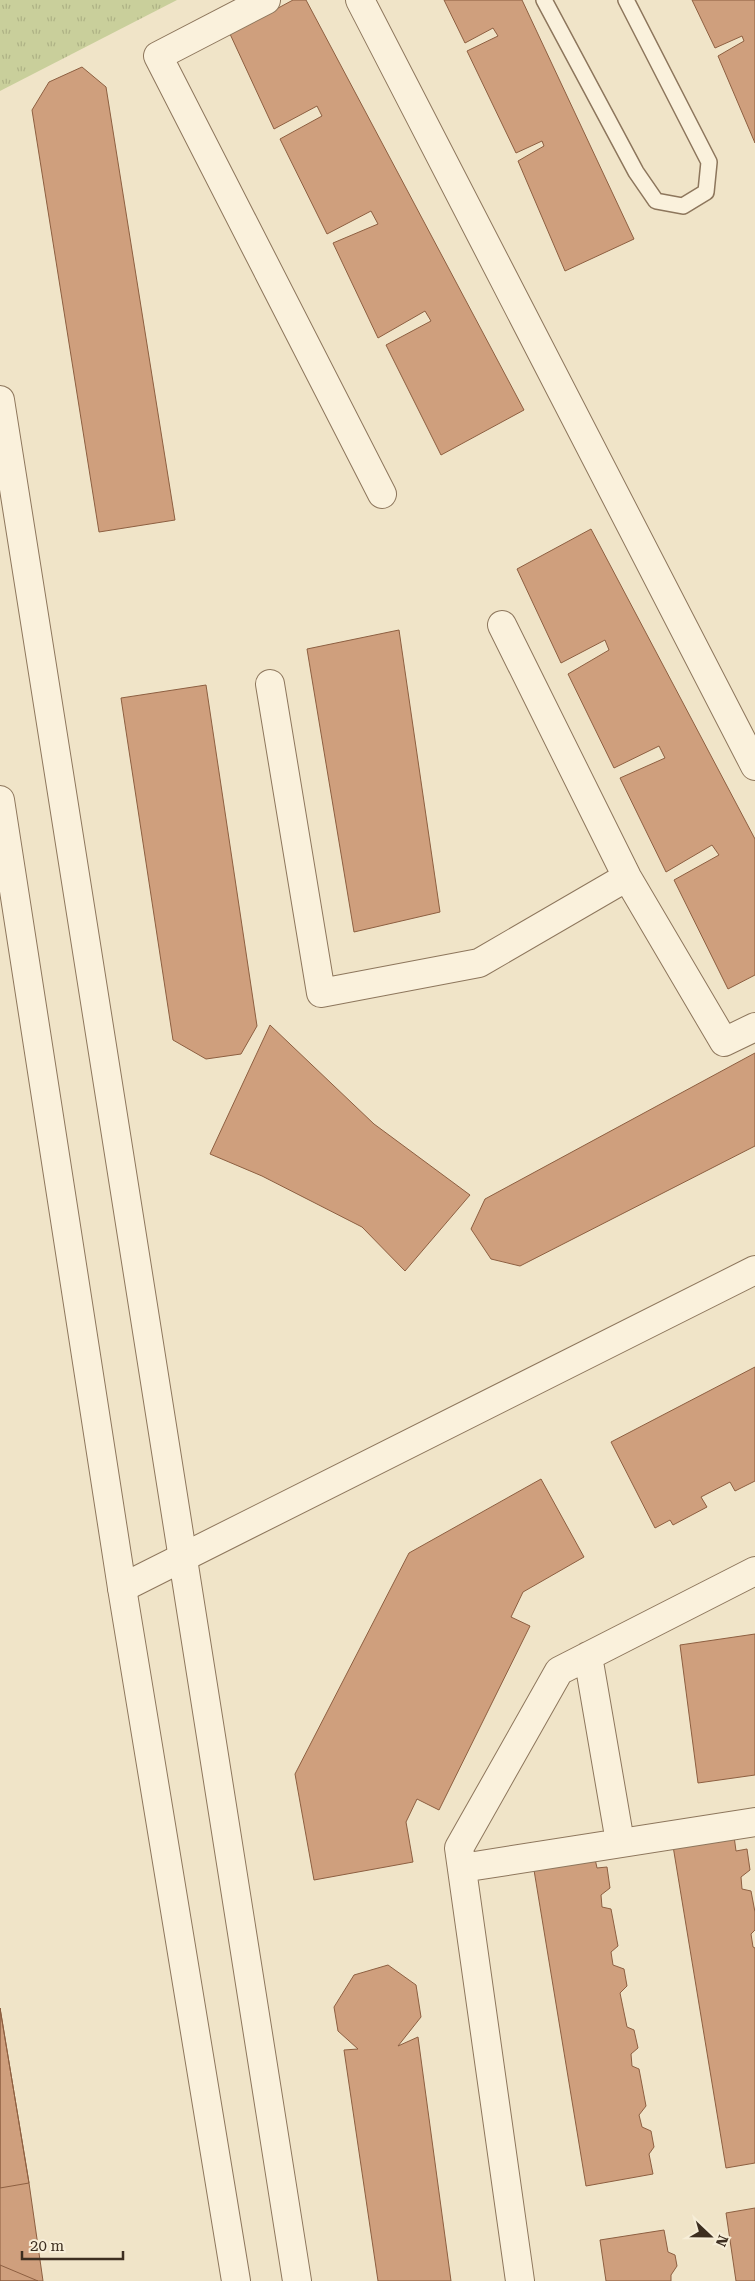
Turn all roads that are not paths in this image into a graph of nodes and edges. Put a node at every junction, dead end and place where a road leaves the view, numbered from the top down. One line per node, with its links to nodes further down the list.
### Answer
1 (266, 0): 6 (street)
2 (360, 0): 9 (street)
3 (544, 0): 4 (lane)
4 (626, 0)
5 (0, 400): 14 (street)
6 (382, 494)
7 (502, 625): 11 (street)
8 (270, 684): 11 (street)
9 (755, 766)
10 (0, 800): 16 (street)
11 (628, 877): 12 (street)
12 (755, 1027)
13 (755, 1270): 14 (street)
14 (183, 1558): 16 (street); 22 (street)
15 (755, 1571): 17 (street)
16 (122, 1588): 21 (street)
17 (588, 1656): 19 (street); 20 (street)
18 (755, 1822): 19 (street)
19 (620, 1842): 20 (street)
20 (462, 1868): 23 (street)
21 (236, 2281)
22 (297, 2281)
23 (520, 2281)

